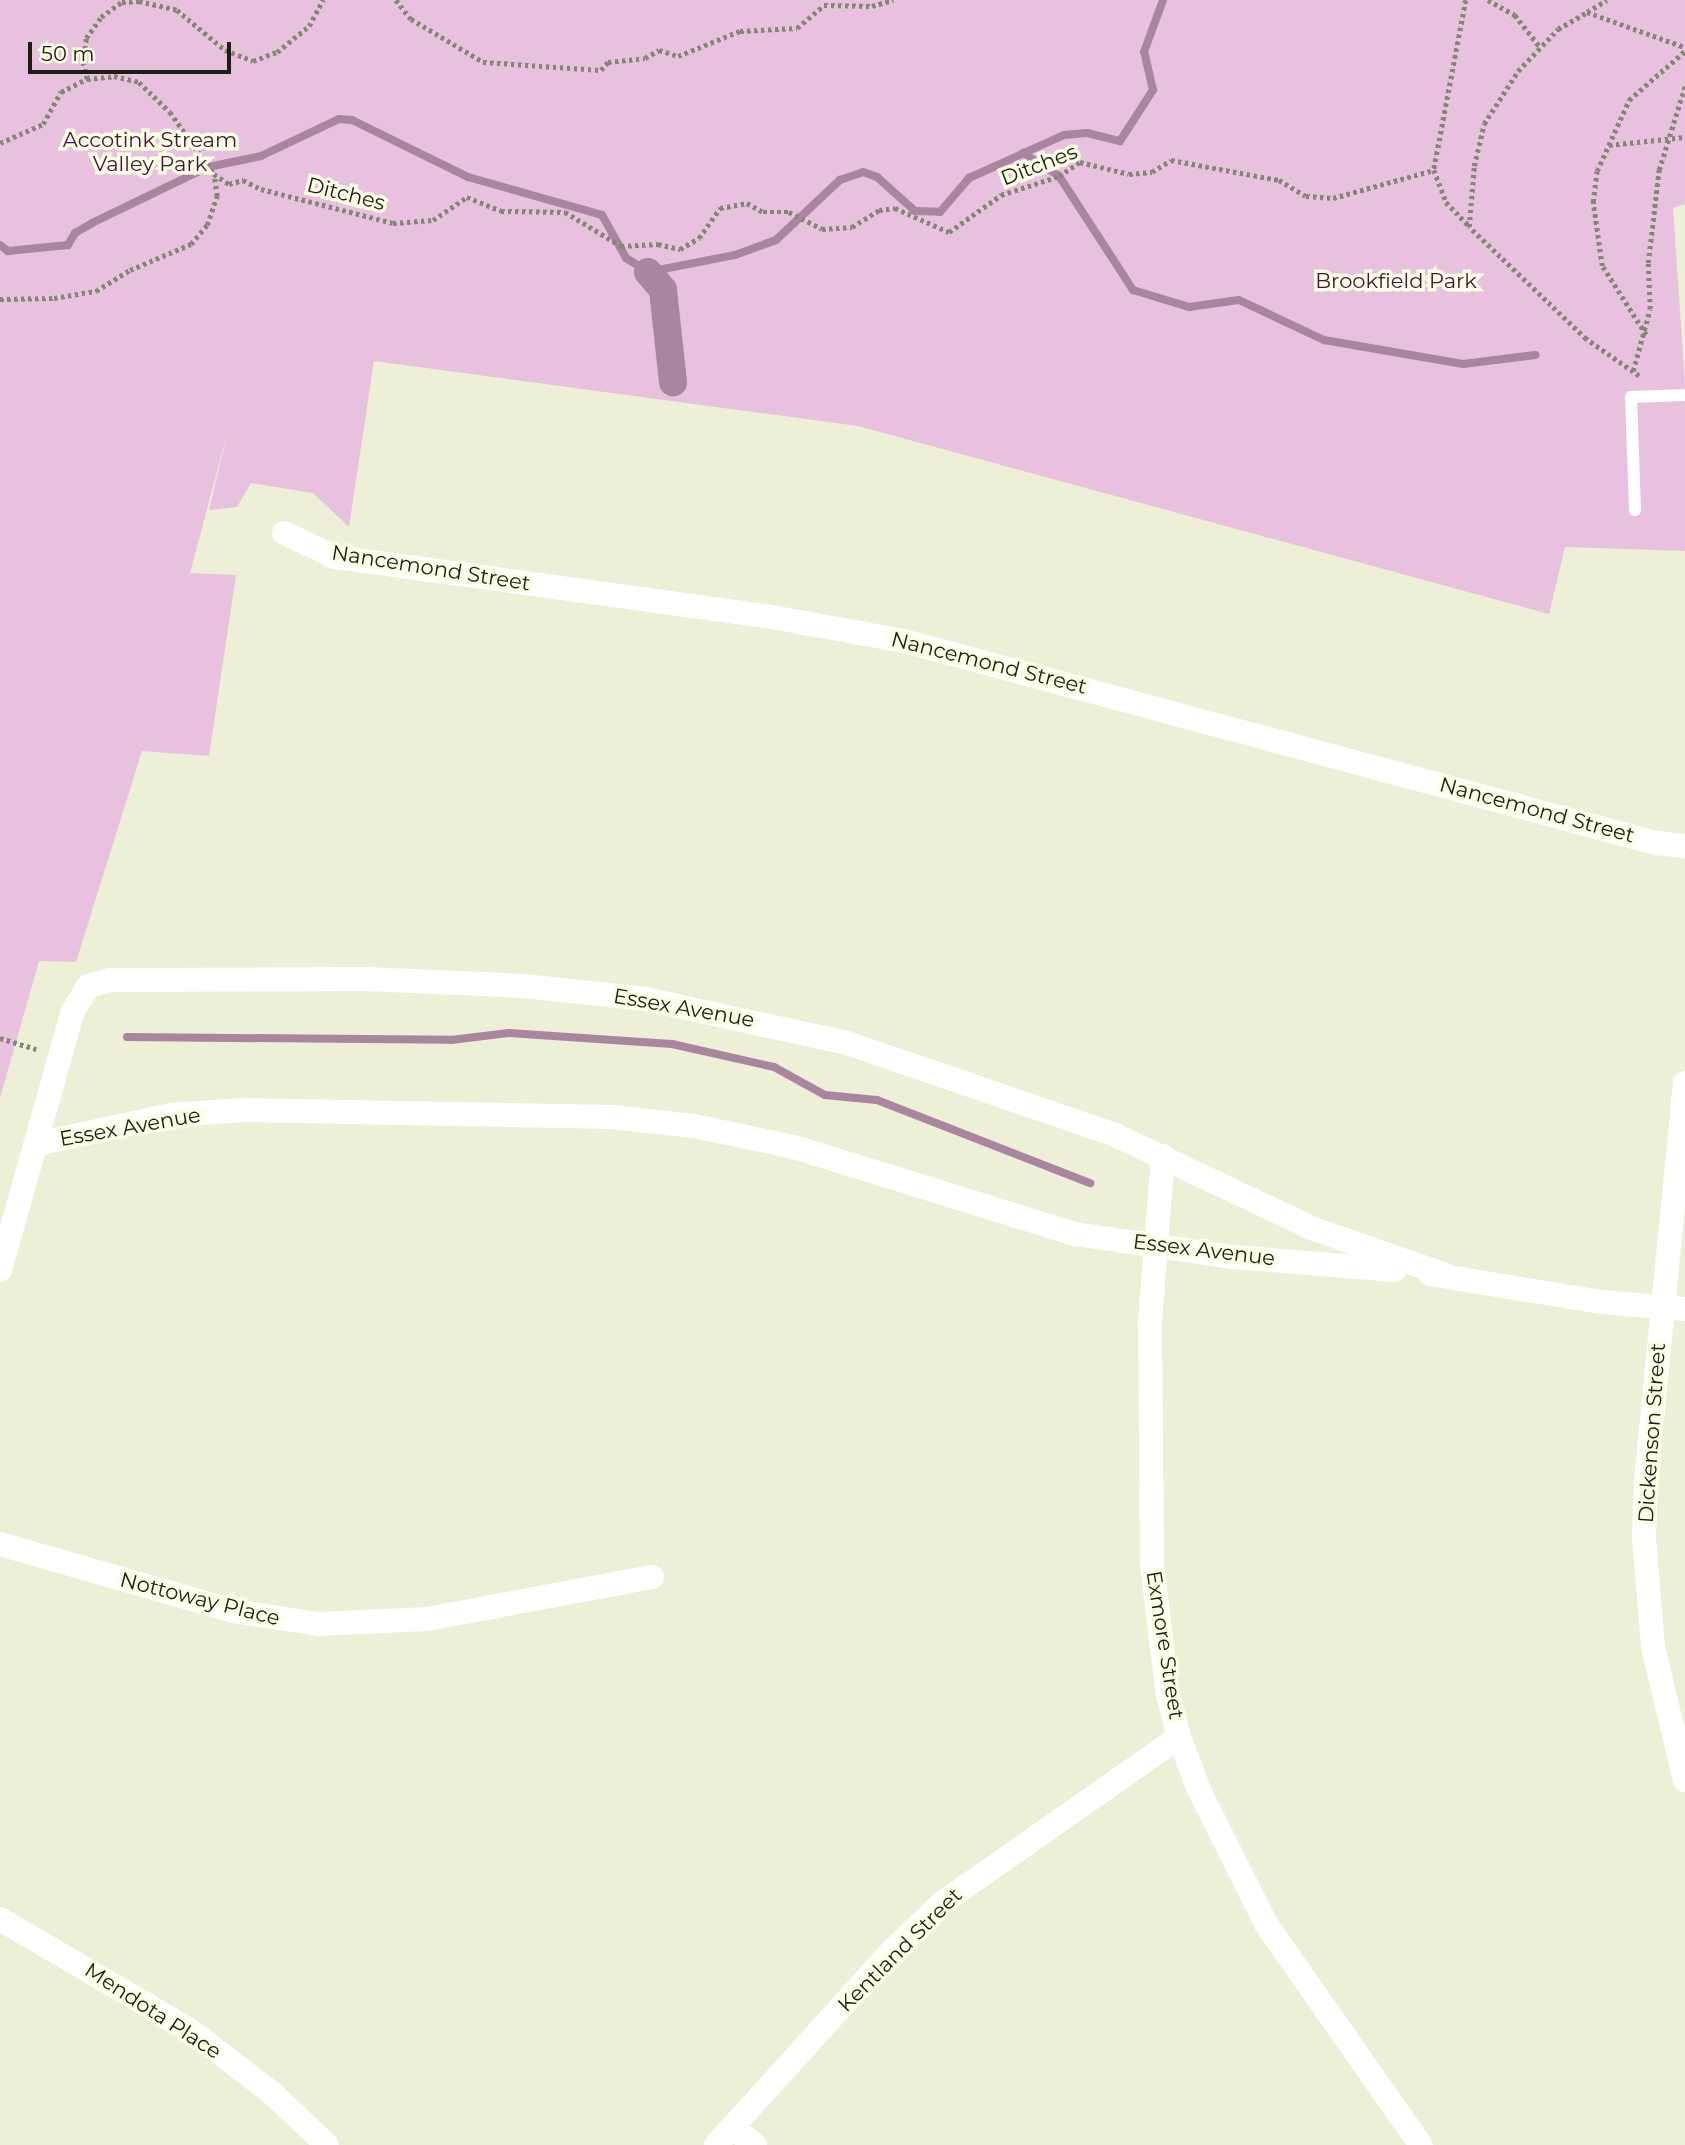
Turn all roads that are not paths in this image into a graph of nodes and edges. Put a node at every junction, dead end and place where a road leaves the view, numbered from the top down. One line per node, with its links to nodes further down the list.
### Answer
1 (1685, 395): 2 (lane)
2 (1635, 510)
3 (284, 533): 4 (street, Nancemond Street)
4 (1685, 846)
5 (1685, 1083): 11 (street, Dickenson Street)
6 (37, 1144): 7 (street, Essex Avenue); 8 (street, Essex Avenue); 9 (street)
7 (1163, 1156): 8 (street, Exmore Street); 10 (street, Essex Avenue)
8 (1155, 1245): 10 (street, Essex Avenue); 14 (street, Exmore Street)
9 (0, 1270)
10 (1445, 1275): 11 (street, Essex Avenue)
11 (1673, 1308): 15 (street, Dickenson Street)
12 (0, 1544): 13 (street, Nottoway Place)
13 (652, 1577)
14 (1179, 1737): 17 (street, Kentland Street); 20 (street, Exmore Street)
15 (1685, 1780)
16 (0, 1919): 18 (street, Mendota Place)
17 (724, 2136): 19 (street)
18 (327, 2145)
19 (755, 2145)
20 (1421, 2145)

